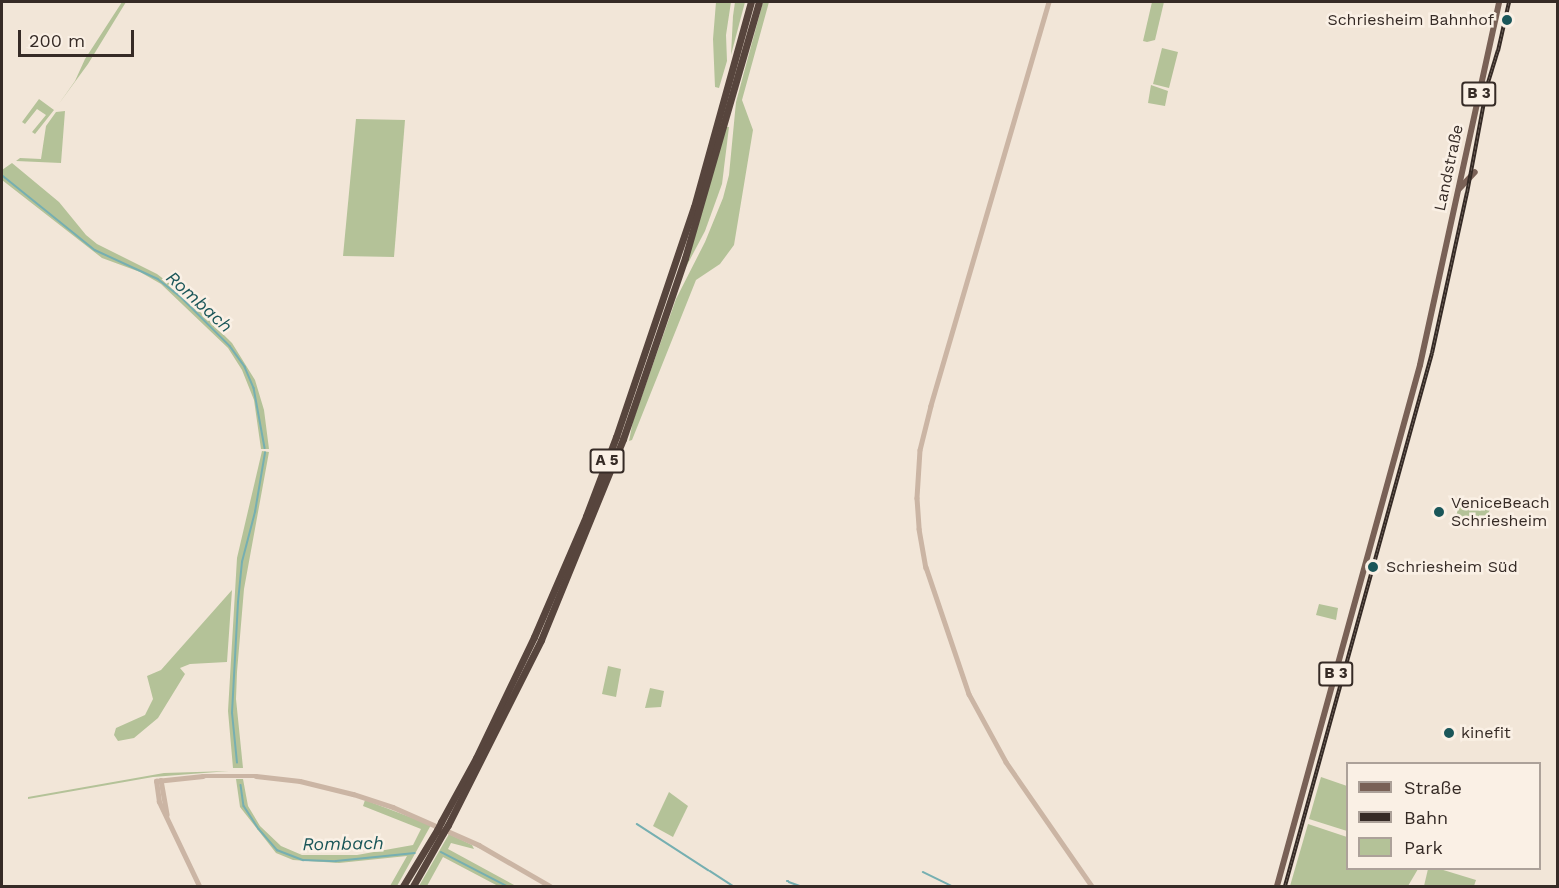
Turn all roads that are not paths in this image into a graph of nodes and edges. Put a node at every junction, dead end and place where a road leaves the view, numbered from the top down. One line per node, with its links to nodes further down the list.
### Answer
1 (751, 2): 7 (highway, A 5)
2 (759, 2): 7 (highway, A 5)
3 (1049, 2): 13 (street)
4 (1499, 2): 6 (main road, Landstraße / B 3)
5 (1476, 172): 6 (main road)
6 (1458, 190): 14 (main road, Landstraße / B 3)
7 (445, 823): 8 (highway, A 5, bridge)
8 (440, 832): 10 (highway, A 5); 11 (highway, A 5)
9 (199, 886): 12 (street)
10 (404, 886)
11 (412, 886)
12 (550, 886)
13 (1092, 886)
14 (1277, 886)

